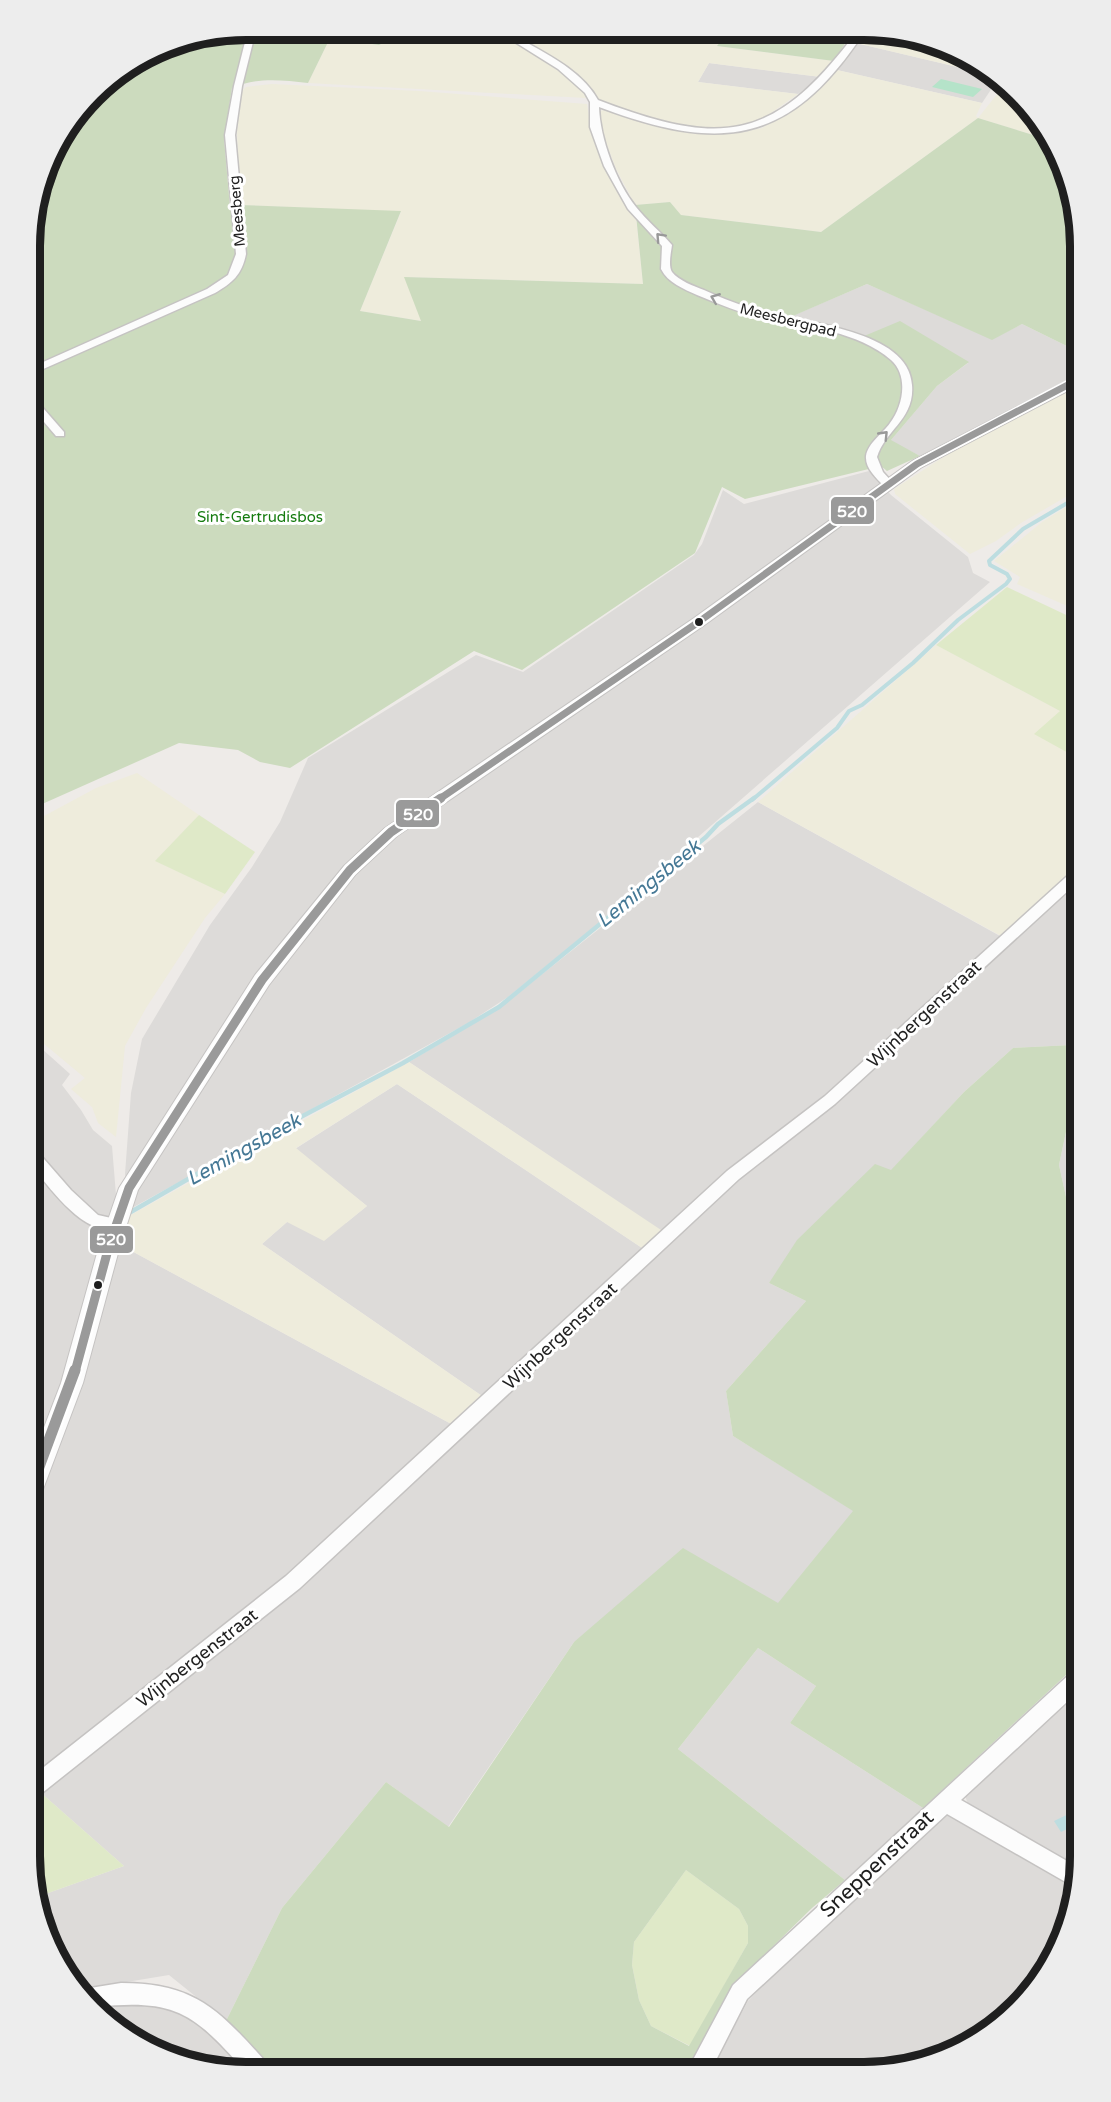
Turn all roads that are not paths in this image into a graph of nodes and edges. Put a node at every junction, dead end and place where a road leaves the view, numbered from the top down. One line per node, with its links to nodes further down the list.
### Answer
1 (855, 40): 4 (street)
2 (249, 41): 5 (street, Meesberg)
3 (517, 41): 4 (street)
4 (594, 102): 9 (street, Meesbergpad, one-way to 4)
5 (40, 367)
6 (1070, 384): 9 (street)
7 (40, 411): 8 (street)
8 (60, 434)
9 (888, 484): 12 (street)
10 (1070, 881): 15 (street, Wijnbergenstraat)
11 (40, 1169): 12 (street)
12 (114, 1224): 13 (street)
13 (40, 1469)
14 (1070, 1686): 16 (street, Sneppenstraat)
15 (40, 1782)
16 (944, 1801): 17 (street); 20 (street, Sneppenstraat)
17 (1069, 1874)
18 (97, 1996): 19 (street)
19 (251, 2062)
20 (704, 2062)

